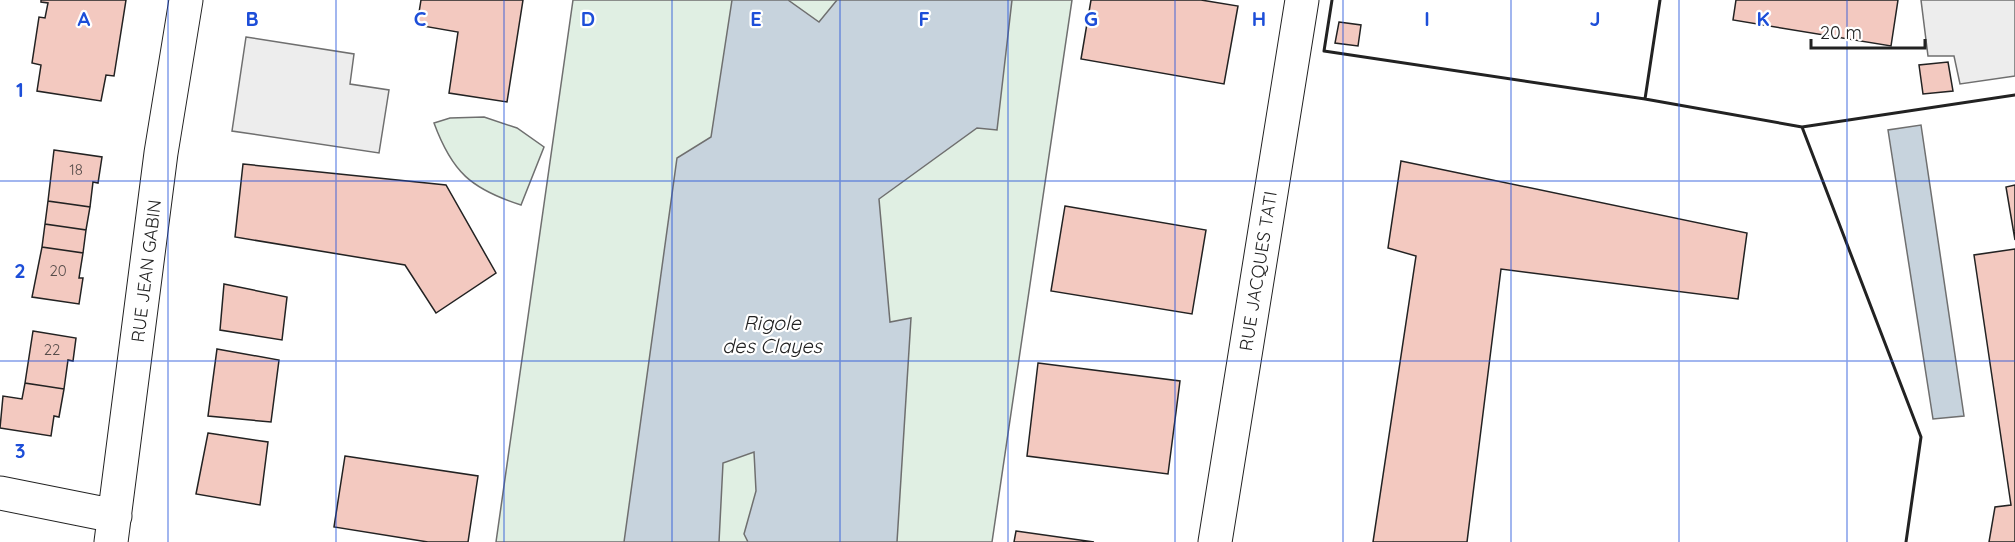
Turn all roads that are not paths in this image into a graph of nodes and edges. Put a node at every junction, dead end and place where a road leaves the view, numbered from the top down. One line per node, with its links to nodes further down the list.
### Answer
1 (186, 0): 4 (street, RUE JEAN GABIN)
2 (1302, 0): 5 (street, RUE JACQUES TATI)
3 (0, 493): 4 (street)
4 (113, 529)
5 (1215, 542)

